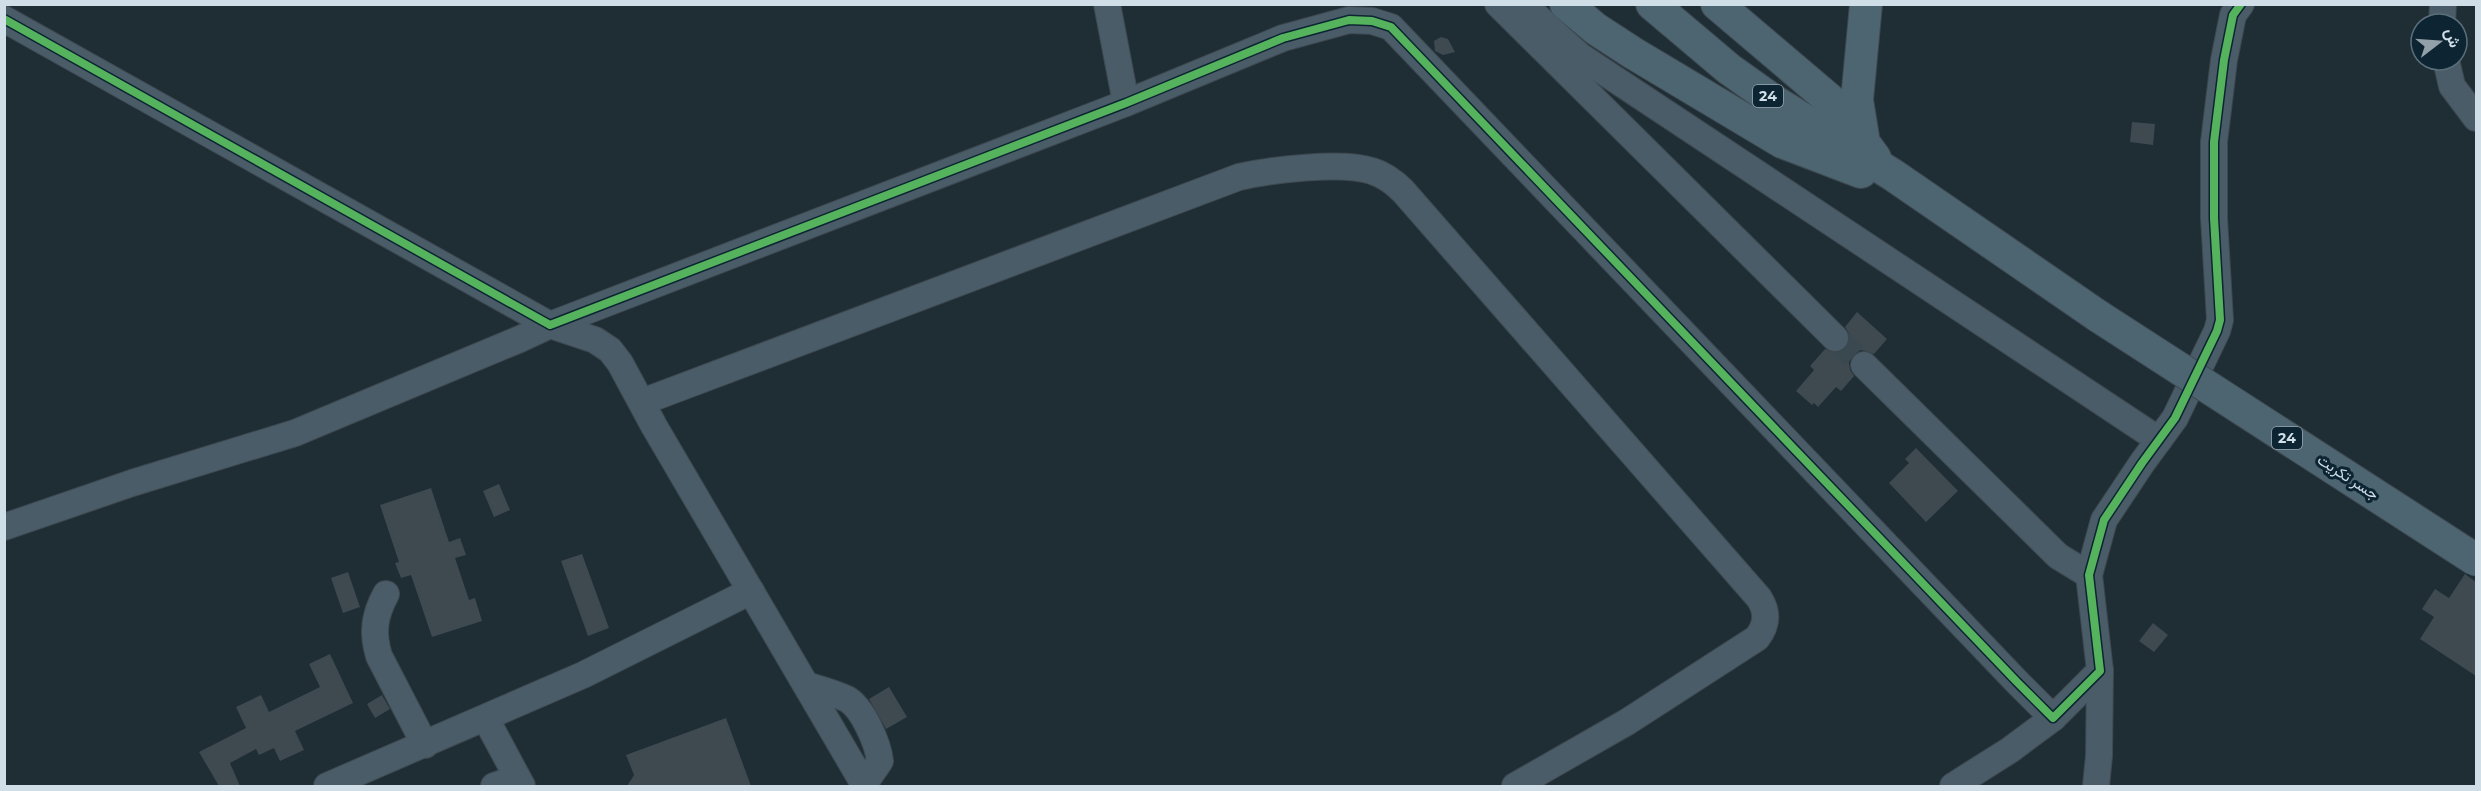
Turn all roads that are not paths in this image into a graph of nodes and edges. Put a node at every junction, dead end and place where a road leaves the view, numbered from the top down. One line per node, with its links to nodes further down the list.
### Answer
1 (1107, 4): 11 (street)
2 (1498, 4): 17 (street)
3 (1523, 4): 20 (street)
4 (1566, 4): 15 (main road)
5 (1652, 4): 14 (main road, 24)
6 (1718, 4): 13 (main road)
7 (1866, 4): 13 (main road)
8 (2233, 8): 20 (street)
9 (4, 19): 16 (street)
10 (2449, 72): 12 (street)
11 (1126, 103): 16 (street); 27 (street)
12 (2476, 118)
13 (1863, 141): 14 (main road)
14 (1893, 176): 15 (main road, 24)
15 (1934, 204): 22 (main road, جسر تكريت / 24, bridge)
16 (550, 325): 19 (street); 21 (street)
17 (1835, 338)
18 (1864, 365): 23 (street)
19 (642, 402): 24 (street); 33 (street)
20 (2159, 440): 23 (street)
21 (4, 526)
22 (2476, 560)
23 (2089, 575): 26 (street)
24 (751, 591): 28 (street); 31 (street)
25 (386, 594): 29 (street)
26 (2100, 671): 27 (street); 35 (street)
27 (2054, 718): 34 (street)
28 (486, 719): 29 (street); 30 (street)
29 (425, 745): 32 (street)
30 (511, 784)
31 (865, 785)
32 (327, 786)
33 (1515, 786)
34 (1953, 786)
35 (2096, 786)

